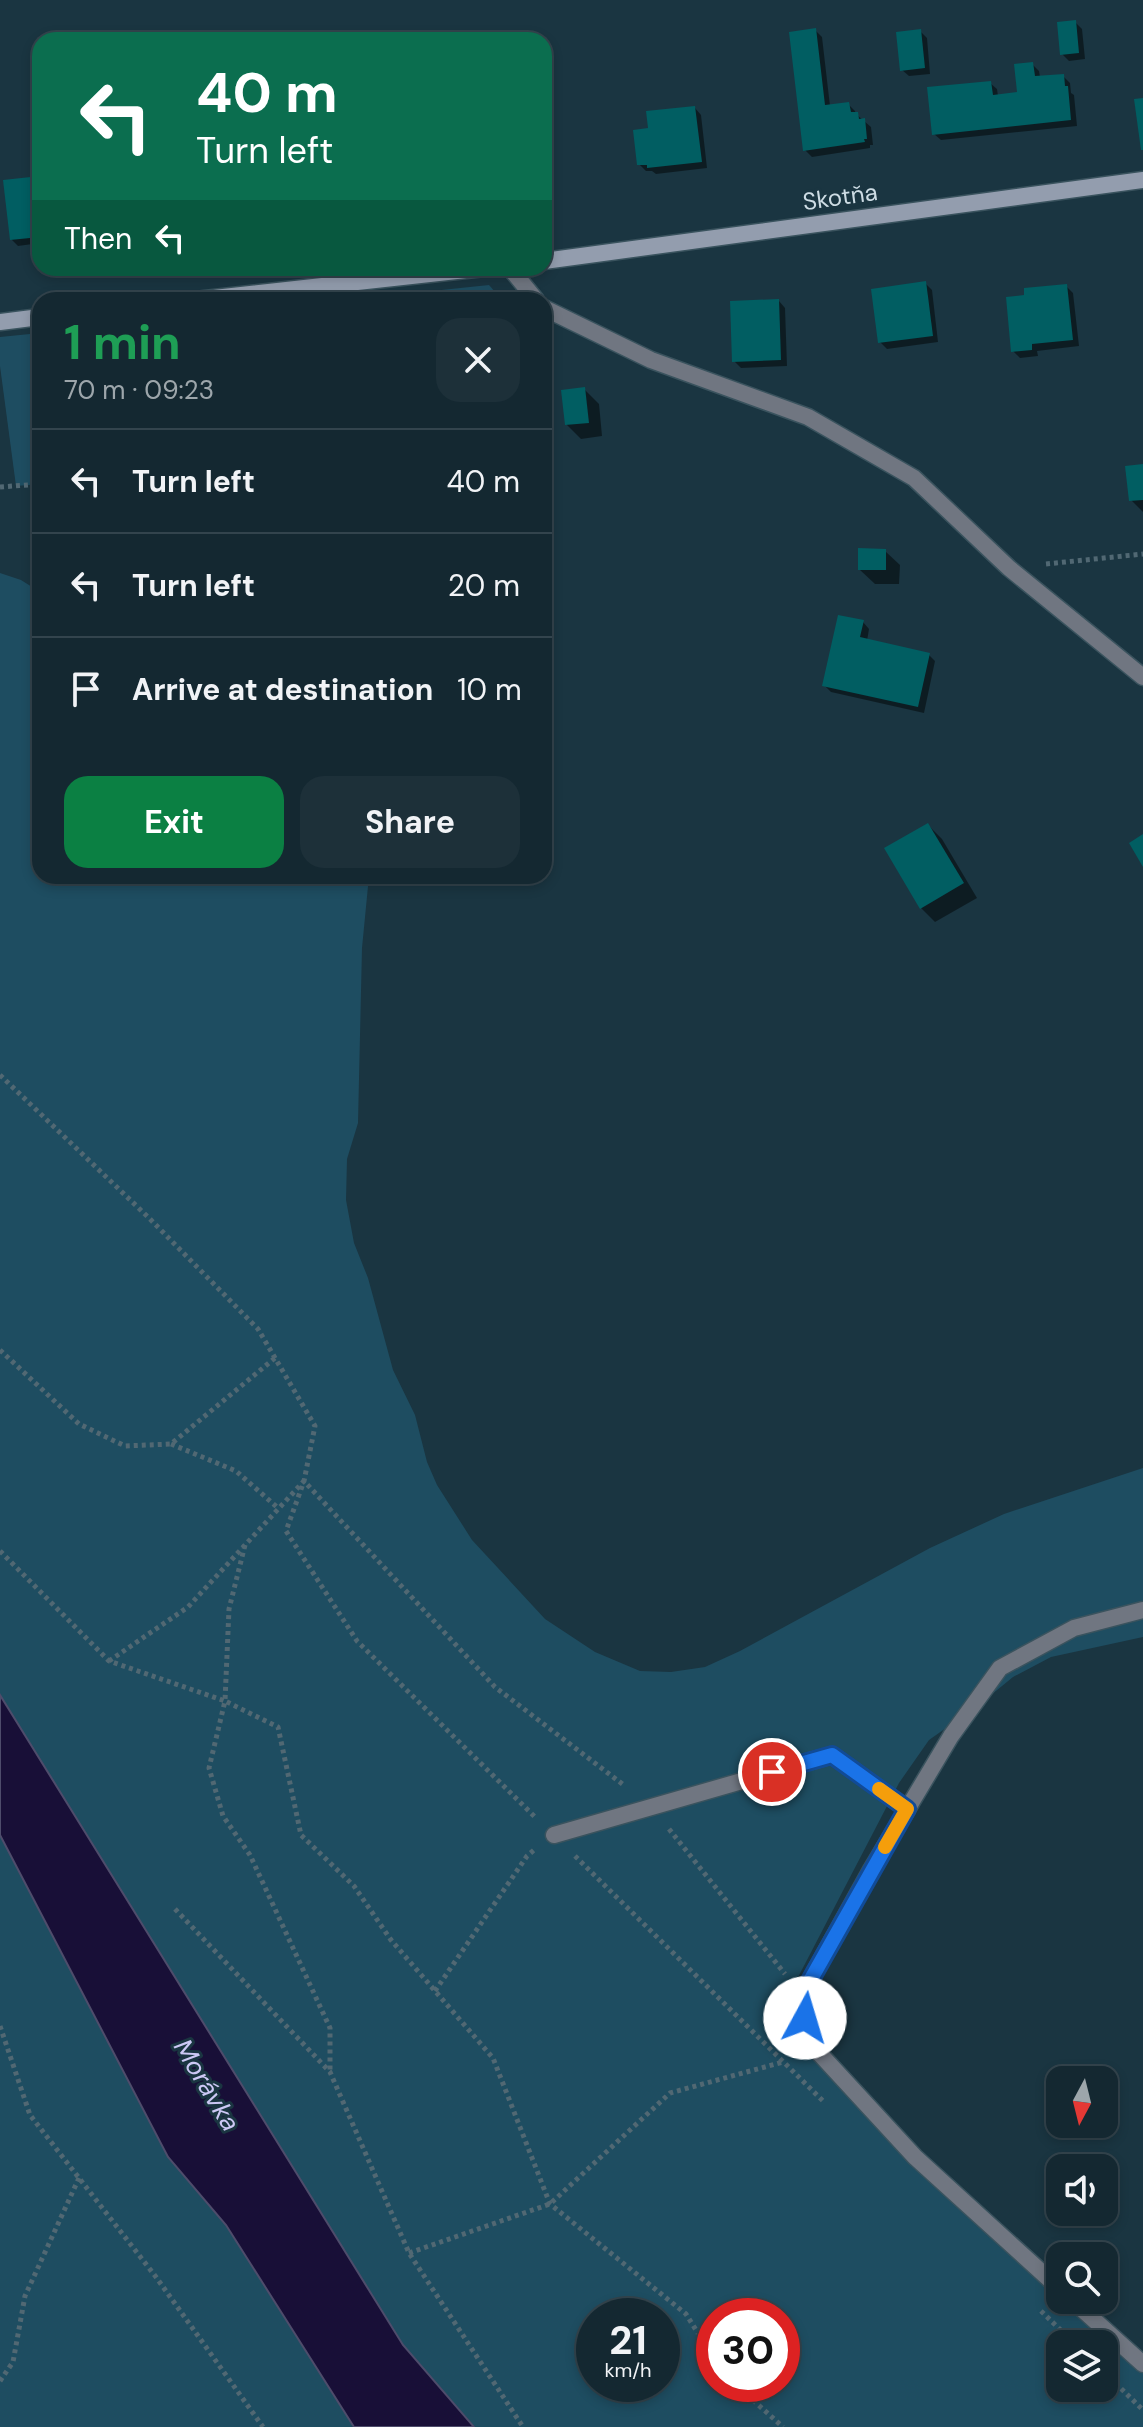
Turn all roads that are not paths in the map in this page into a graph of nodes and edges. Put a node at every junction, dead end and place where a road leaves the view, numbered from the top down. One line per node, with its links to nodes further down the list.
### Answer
1 (1143, 180): 2 (street, Skotňa)
2 (552, 260)
3 (412, 276): 5 (street)
4 (516, 276): 6 (street)
5 (268, 292)
6 (530, 292)
7 (552, 312): 10 (street)
8 (32, 318): 9 (street)
9 (0, 322)
10 (1143, 677)
11 (1143, 1610): 12 (street)
12 (907, 1809): 13 (street); 14 (street)
13 (554, 1835)
14 (1046, 2276)
15 (1088, 2314): 16 (street)
16 (1143, 2364)

